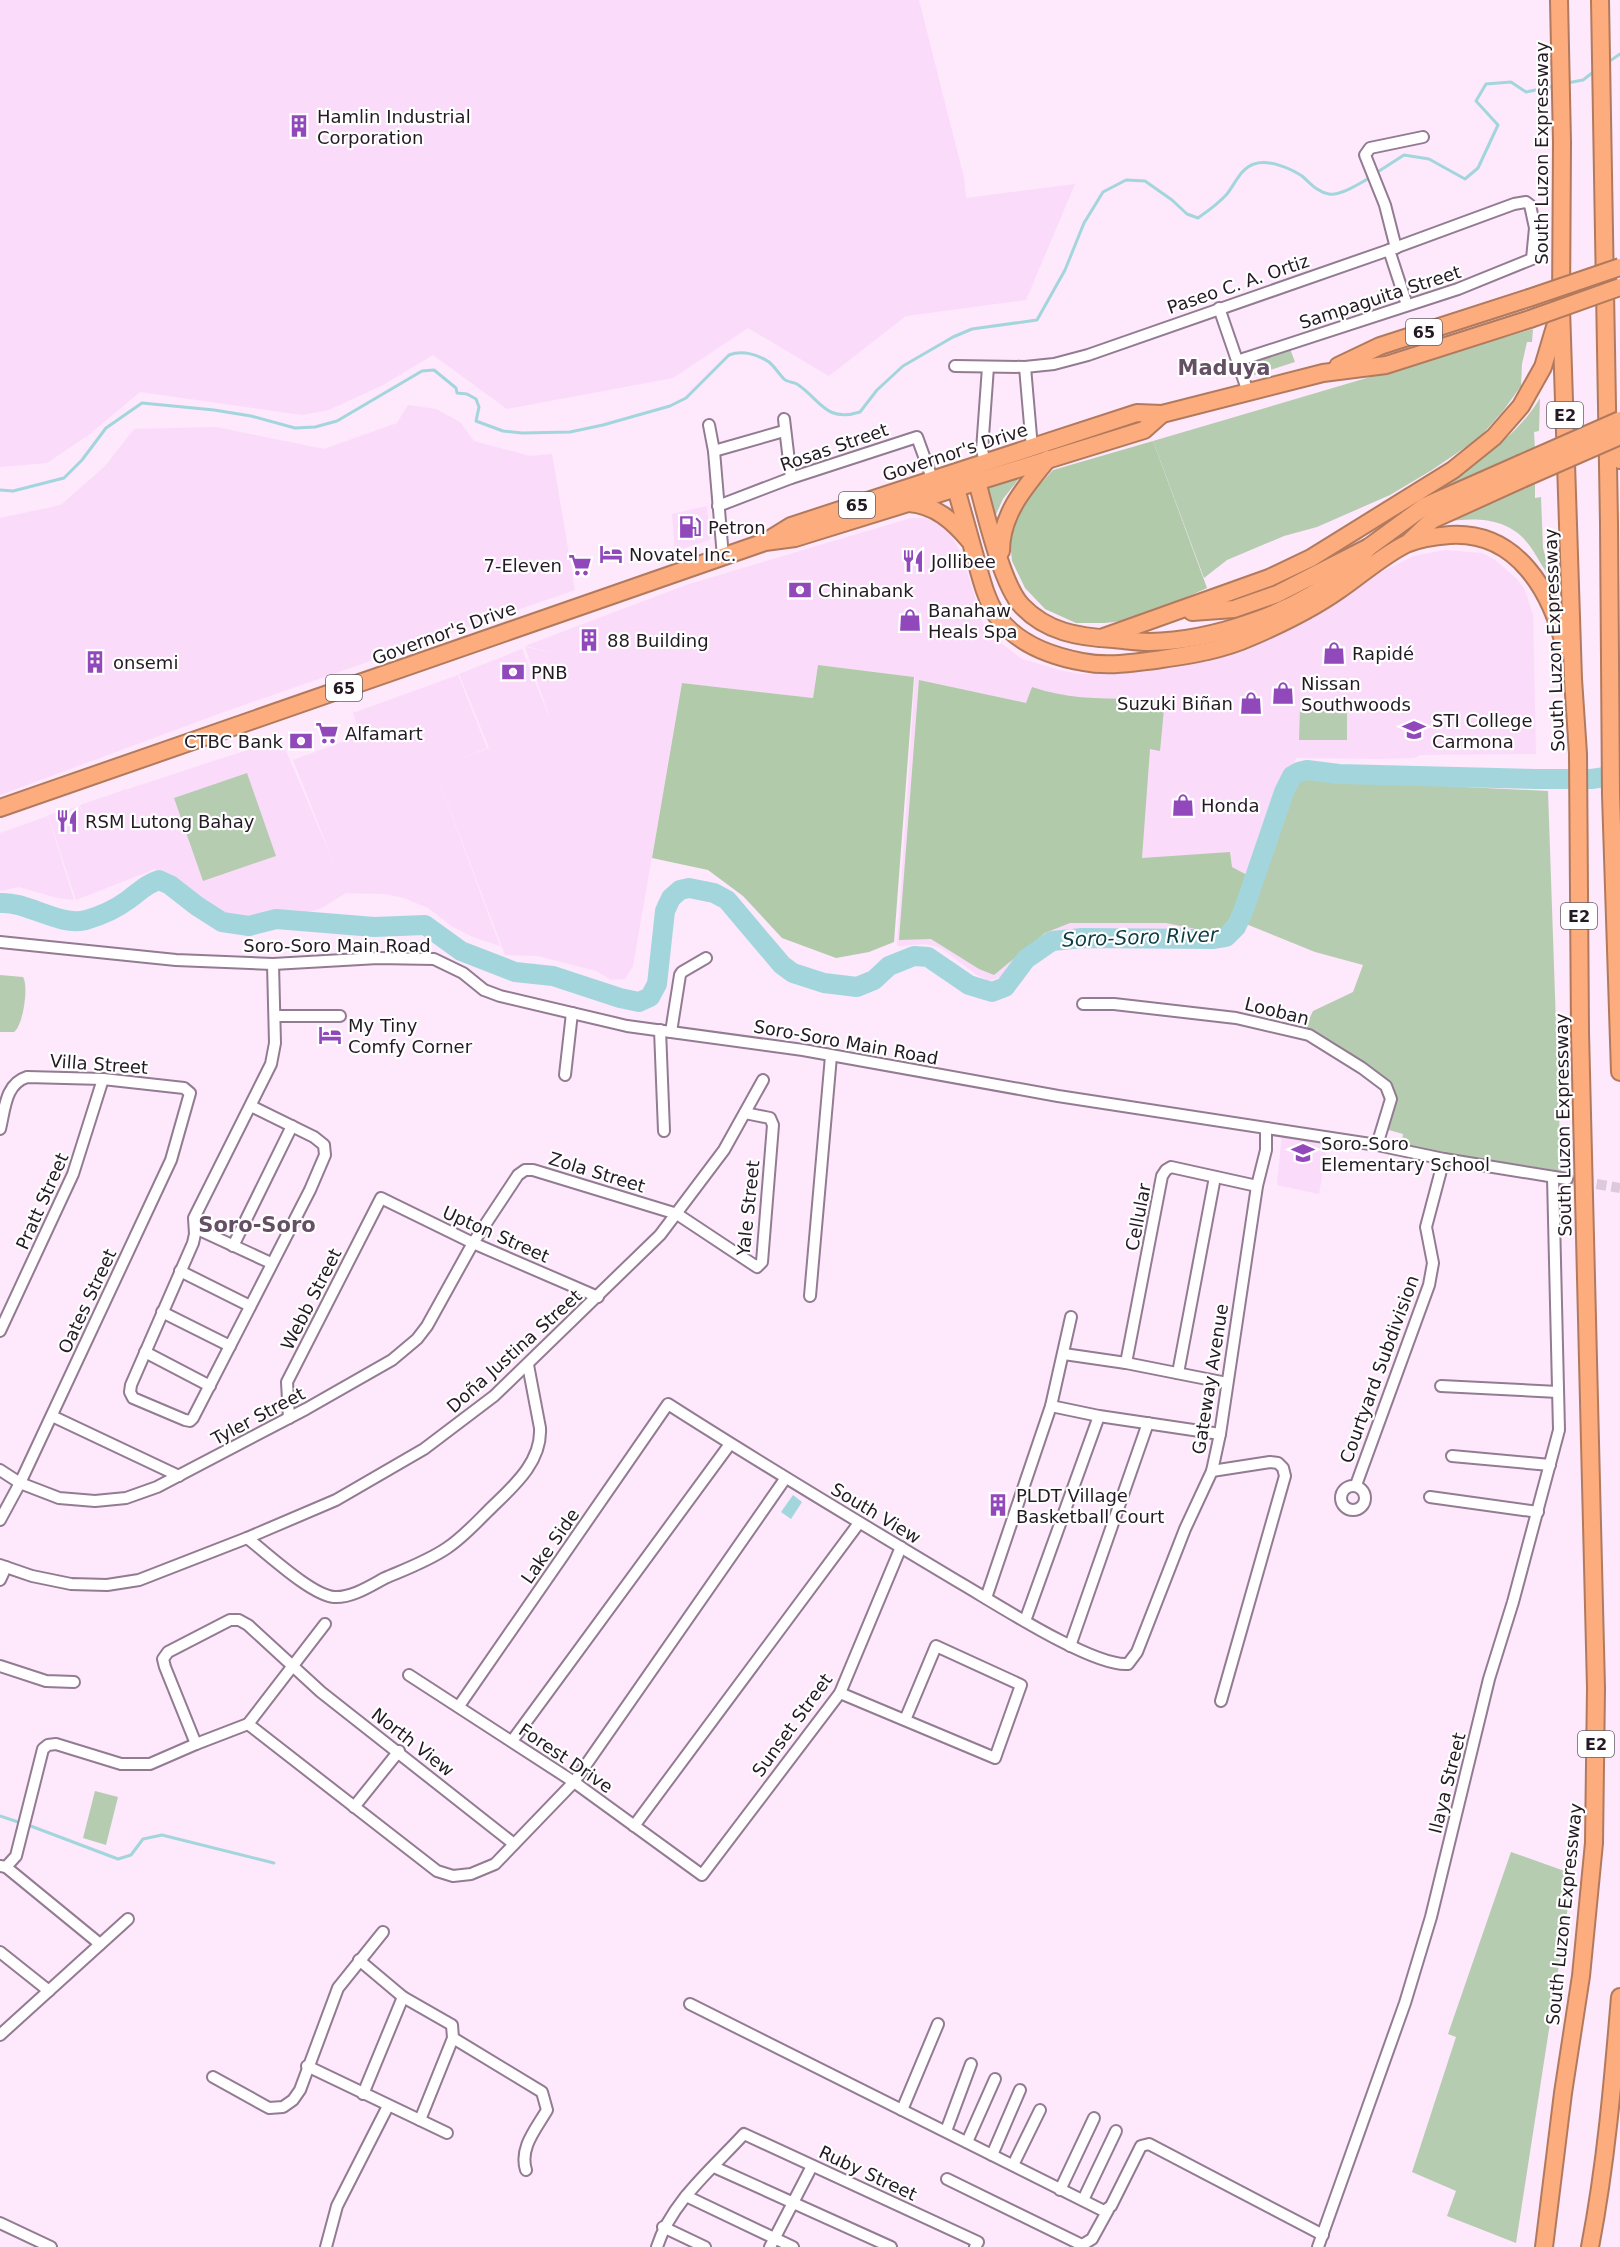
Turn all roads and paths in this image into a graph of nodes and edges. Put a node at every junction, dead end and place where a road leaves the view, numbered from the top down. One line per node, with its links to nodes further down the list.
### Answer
1 (1559, 0): 10 (highway, South Luzon Expressway / E2)
2 (1600, 0): 17 (highway, E2)
3 (1423, 137): 4 (street)
4 (1392, 249): 5 (street, Paseo C. A. Ortiz); 8 (street); 9 (street, Paseo C. A. Ortiz)
5 (1532, 259): 8 (street, Sampaguita Street)
6 (1620, 267): 15 (highway, Governor's Drive / 65, bridge)
7 (1620, 287): 15 (highway, Governor's Drive / 65, bridge)
8 (1407, 305): 11 (street, Sampaguita Street)
9 (1219, 308): 11 (street); 13 (street, Paseo C. A. Ortiz)
10 (1561, 308): 41 (highway); 43 (highway, South Luzon Expressway / E2)
11 (1237, 361): 16 (street)
12 (955, 366): 14 (street, Paseo C. A. Ortiz)
13 (1025, 366): 14 (street, Paseo C. A. Ortiz); 24 (street)
14 (988, 367): 28 (street)
15 (1323, 373): 16 (highway, Governor's Drive / 65)
16 (1248, 392): 18 (highway, Governor's Drive / 65)
17 (1605, 392): 27 (highway); 45 (highway, E2)
18 (1162, 414): 24 (highway, Governor's Drive / 65); 26 (highway, Governor's Drive / 65)
19 (784, 419): 22 (street)
20 (1620, 420): 29 (highway, bridge)
21 (709, 426): 25 (street)
22 (784, 431): 25 (street); 30 (street)
23 (1620, 436): 29 (highway, bridge)
24 (1032, 448): 28 (highway, Governor's Drive / 65)
25 (714, 451): 34 (street)
26 (1048, 459): 28 (highway, Governor's Drive / 65); 40 (highway)
27 (1620, 460)
28 (978, 470): 32 (highway, Governor's Drive / 65); 40 (highway)
29 (1521, 471): 37 (highway); 38 (highway)
30 (791, 478): 31 (street, Rosas Street); 34 (street, Rosas Street)
31 (933, 481): 32 (highway, Governor's Drive / 65); 35 (highway, Governor's Drive / 65)
32 (954, 481): 33 (highway, Governor's Drive / 65); 36 (highway)
33 (904, 503): 35 (highway, Governor's Drive / 65); 36 (highway)
34 (718, 506): 39 (street)
35 (765, 542): 39 (highway, Governor's Drive / 65)
36 (972, 543): 37 (highway)
37 (1409, 543): 43 (highway)
38 (1369, 547): 41 (highway); 42 (highway)
39 (723, 557): 46 (highway, Governor's Drive / 65)
40 (1000, 561): 42 (highway)
41 (1164, 614): 42 (highway)
42 (1101, 638)
43 (1573, 679): 192 (highway, South Luzon Expressway / E2)
44 (1620, 701): 45 (highway)
45 (1611, 734): 56 (highway, E2)
46 (0, 808)
47 (0, 942): 49 (street, Soro-Soro Main Road)
48 (706, 958): 54 (street)
49 (273, 964): 51 (street, Soro-Soro Main Road); 52 (street)
50 (1083, 1004): 67 (street, Looban)
51 (572, 1013): 54 (street, Soro-Soro Main Road); 57 (street)
52 (275, 1016): 53 (street); 61 (street)
53 (340, 1016)
54 (666, 1031): 55 (street, Soro-Soro Main Road); 66 (street)
55 (831, 1056): 64 (street, Soro-Soro Main Road); 80 (street)
56 (1620, 1072)
57 (565, 1075)
58 (103, 1079): 60 (street, Villa Street); 65 (street, Villa Street); 85 (street, Pratt Street)
59 (763, 1080): 62 (street, Doña Justina Street)
60 (189, 1091): 98 (street, Oates Street)
61 (251, 1106): 63 (street); 75 (street)
62 (745, 1113): 74 (street, Doña Justina Street); 74 (street, Yale Street)
63 (292, 1126): 77 (street); 78 (street)
64 (1266, 1128): 67 (street, Soro-Soro Main Road); 72 (street, Gateway Avenue)
65 (0, 1129)
66 (664, 1131)
67 (1377, 1145): 68 (street, Soro-Soro Main Road)
68 (1444, 1159): 70 (street, Soro-Soro Main Road); 111 (street, Courtyard Subdivision)
69 (1215, 1177): 72 (street, Cellular); 89 (street, Cellular); 91 (street)
70 (1553, 1177): 71 (street, Soro-Soro Main Road); 95 (street, Ilaya Street)
71 (1567, 1179)
72 (1257, 1186): 92 (street, Gateway Avenue)
73 (381, 1198): 76 (street, Upton Street); 100 (street, Webb Street)
74 (677, 1214): 76 (street, Zola Street); 81 (street, Doña Justina Street)
75 (195, 1228): 77 (street); 79 (street)
76 (473, 1243): 81 (street, Upton Street); 100 (street, Tyler Street)
77 (233, 1246): 78 (street)
78 (271, 1263): 82 (street)
79 (180, 1271): 82 (street); 83 (street)
80 (810, 1296)
81 (598, 1297): 90 (street, Doña Justina Street)
82 (250, 1306): 86 (street)
83 (162, 1312): 86 (street); 87 (street)
84 (1071, 1317): 88 (street)
85 (0, 1331)
86 (230, 1346): 93 (street)
87 (145, 1352): 93 (street); 93 (street)
88 (1064, 1354): 89 (street); 97 (street)
89 (1126, 1363): 91 (street)
90 (528, 1365): 116 (street, Doña Justina Street); 116 (street)
91 (1178, 1373): 92 (street)
92 (1227, 1383): 102 (street, Gateway Avenue)
93 (210, 1386)
94 (1441, 1386): 95 (street)
95 (1558, 1392): 105 (street, Ilaya Street)
96 (668, 1404): 103 (street, South View); 130 (street, Lake Side)
97 (1051, 1406): 99 (street); 120 (street)
98 (52, 1416): 108 (street); 110 (street, Oates Street)
99 (1099, 1416): 101 (street); 121 (street)
100 (289, 1418): 108 (street, Tyler Street)
101 (1148, 1423): 102 (street); 123 (street)
102 (1220, 1434): 107 (street, Gateway Avenue)
103 (730, 1444): 109 (street, South View); 133 (street)
104 (1452, 1456): 105 (street)
105 (1550, 1465): 113 (street, Ilaya Street)
106 (0, 1470): 110 (street, Tyler Street)
107 (1212, 1471): 123 (street, Gateway Avenue); 129 (street)
108 (179, 1476): 110 (street, Tyler Street)
109 (785, 1479): 115 (street, South View); 136 (street)
110 (20, 1483): 114 (street, Oates Street)
111 (1356, 1485)
112 (1430, 1497): 113 (street)
113 (1538, 1512): 182 (street, Ilaya Street)
114 (0, 1520)
115 (859, 1523): 117 (street, South View); 138 (street)
116 (247, 1538): 118 (street, Doña Justina Street)
117 (901, 1547): 120 (street, South View); 128 (street, Sunset Street)
118 (3, 1566): 119 (street)
119 (0, 1580)
120 (986, 1598): 121 (street, South View)
121 (1025, 1621): 123 (street, South View)
122 (325, 1624): 124 (street)
123 (1070, 1646)
124 (293, 1665): 132 (street); 134 (street, North View); 135 (street, North View)
125 (0, 1666): 127 (street)
126 (409, 1674): 130 (street, Forest Drive)
127 (74, 1682)
128 (840, 1693): 131 (street); 141 (street, Sunset Street)
129 (1221, 1701)
130 (459, 1706): 133 (street, Forest Drive)
131 (905, 1720): 131 (street)
132 (248, 1724): 134 (street); 137 (street)
133 (512, 1741): 136 (street, Forest Drive)
134 (196, 1744): 140 (street)
135 (399, 1751): 137 (street); 139 (street, North View)
136 (574, 1782): 138 (street, Forest Drive); 139 (street)
137 (354, 1807): 139 (street)
138 (634, 1826): 141 (street, Forest Drive)
139 (514, 1844)
140 (3, 1867): 144 (street)
141 (702, 1875)
142 (128, 1919): 144 (street)
143 (383, 1932): 146 (street)
144 (100, 1944): 147 (street)
145 (0, 1952): 147 (street)
146 (359, 1960): 148 (street); 155 (street)
147 (49, 1991): 152 (street)
148 (403, 1997): 153 (street); 159 (street)
149 (1620, 1997): 193 (highway)
150 (690, 2004): 161 (street)
151 (938, 2024): 161 (street)
152 (0, 2035)
153 (453, 2038): 164 (street); 173 (street)
154 (971, 2064): 165 (street)
155 (307, 2066): 156 (street); 159 (street)
156 (213, 2077)
157 (994, 2079): 168 (street)
158 (1020, 2090): 169 (street)
159 (363, 2094): 160 (street)
160 (388, 2106): 164 (street); 186 (street)
161 (902, 2110): 165 (street)
162 (1040, 2110): 170 (street)
163 (1094, 2118): 175 (street)
164 (420, 2120): 167 (street)
165 (946, 2131): 168 (street)
166 (1116, 2132): 177 (street)
167 (447, 2133)
168 (967, 2142): 169 (street)
169 (992, 2155): 170 (street)
170 (1013, 2165): 175 (street)
171 (812, 2166): 172 (street, Ruby Street); 178 (street); 184 (street, Ruby Street)
172 (714, 2167): 176 (street); 178 (street)
173 (526, 2170)
174 (947, 2179): 179 (street)
175 (1060, 2190): 177 (street)
176 (686, 2196): 181 (street); 183 (street)
177 (1083, 2200): 179 (street)
178 (793, 2203): 183 (street); 190 (street)
179 (1108, 2210): 182 (street)
180 (0, 2223): 185 (street)
181 (663, 2227): 187 (street); 188 (street)
182 (1323, 2235): 191 (street, Ilaya Street)
183 (772, 2242): 189 (street)
184 (977, 2245)
185 (51, 2247)
186 (326, 2247)
187 (657, 2247)
188 (705, 2247)
189 (793, 2247)
190 (891, 2247)
191 (1318, 2247)
192 (1544, 2247)
193 (1590, 2247)

